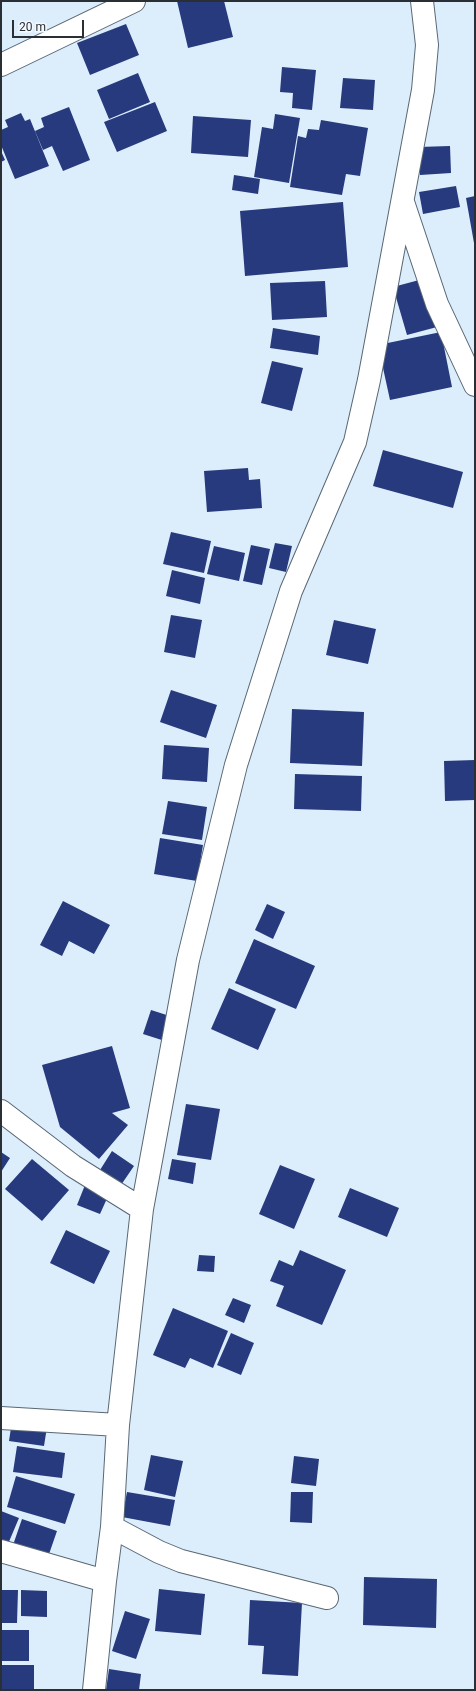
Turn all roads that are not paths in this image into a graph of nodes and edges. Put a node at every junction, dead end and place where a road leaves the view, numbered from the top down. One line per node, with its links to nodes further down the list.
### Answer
1 (134, 1): 3 (street)
2 (422, 1): 4 (street)
3 (1, 65)
4 (402, 199): 5 (street); 7 (street)
5 (475, 385)
6 (1, 1111): 7 (street)
7 (142, 1209): 9 (street)
8 (1, 1418): 9 (street)
9 (118, 1425): 10 (street)
10 (112, 1527): 12 (street); 13 (street)
11 (1, 1551): 12 (street)
12 (105, 1581): 14 (street)
13 (327, 1598)
14 (94, 1690)

